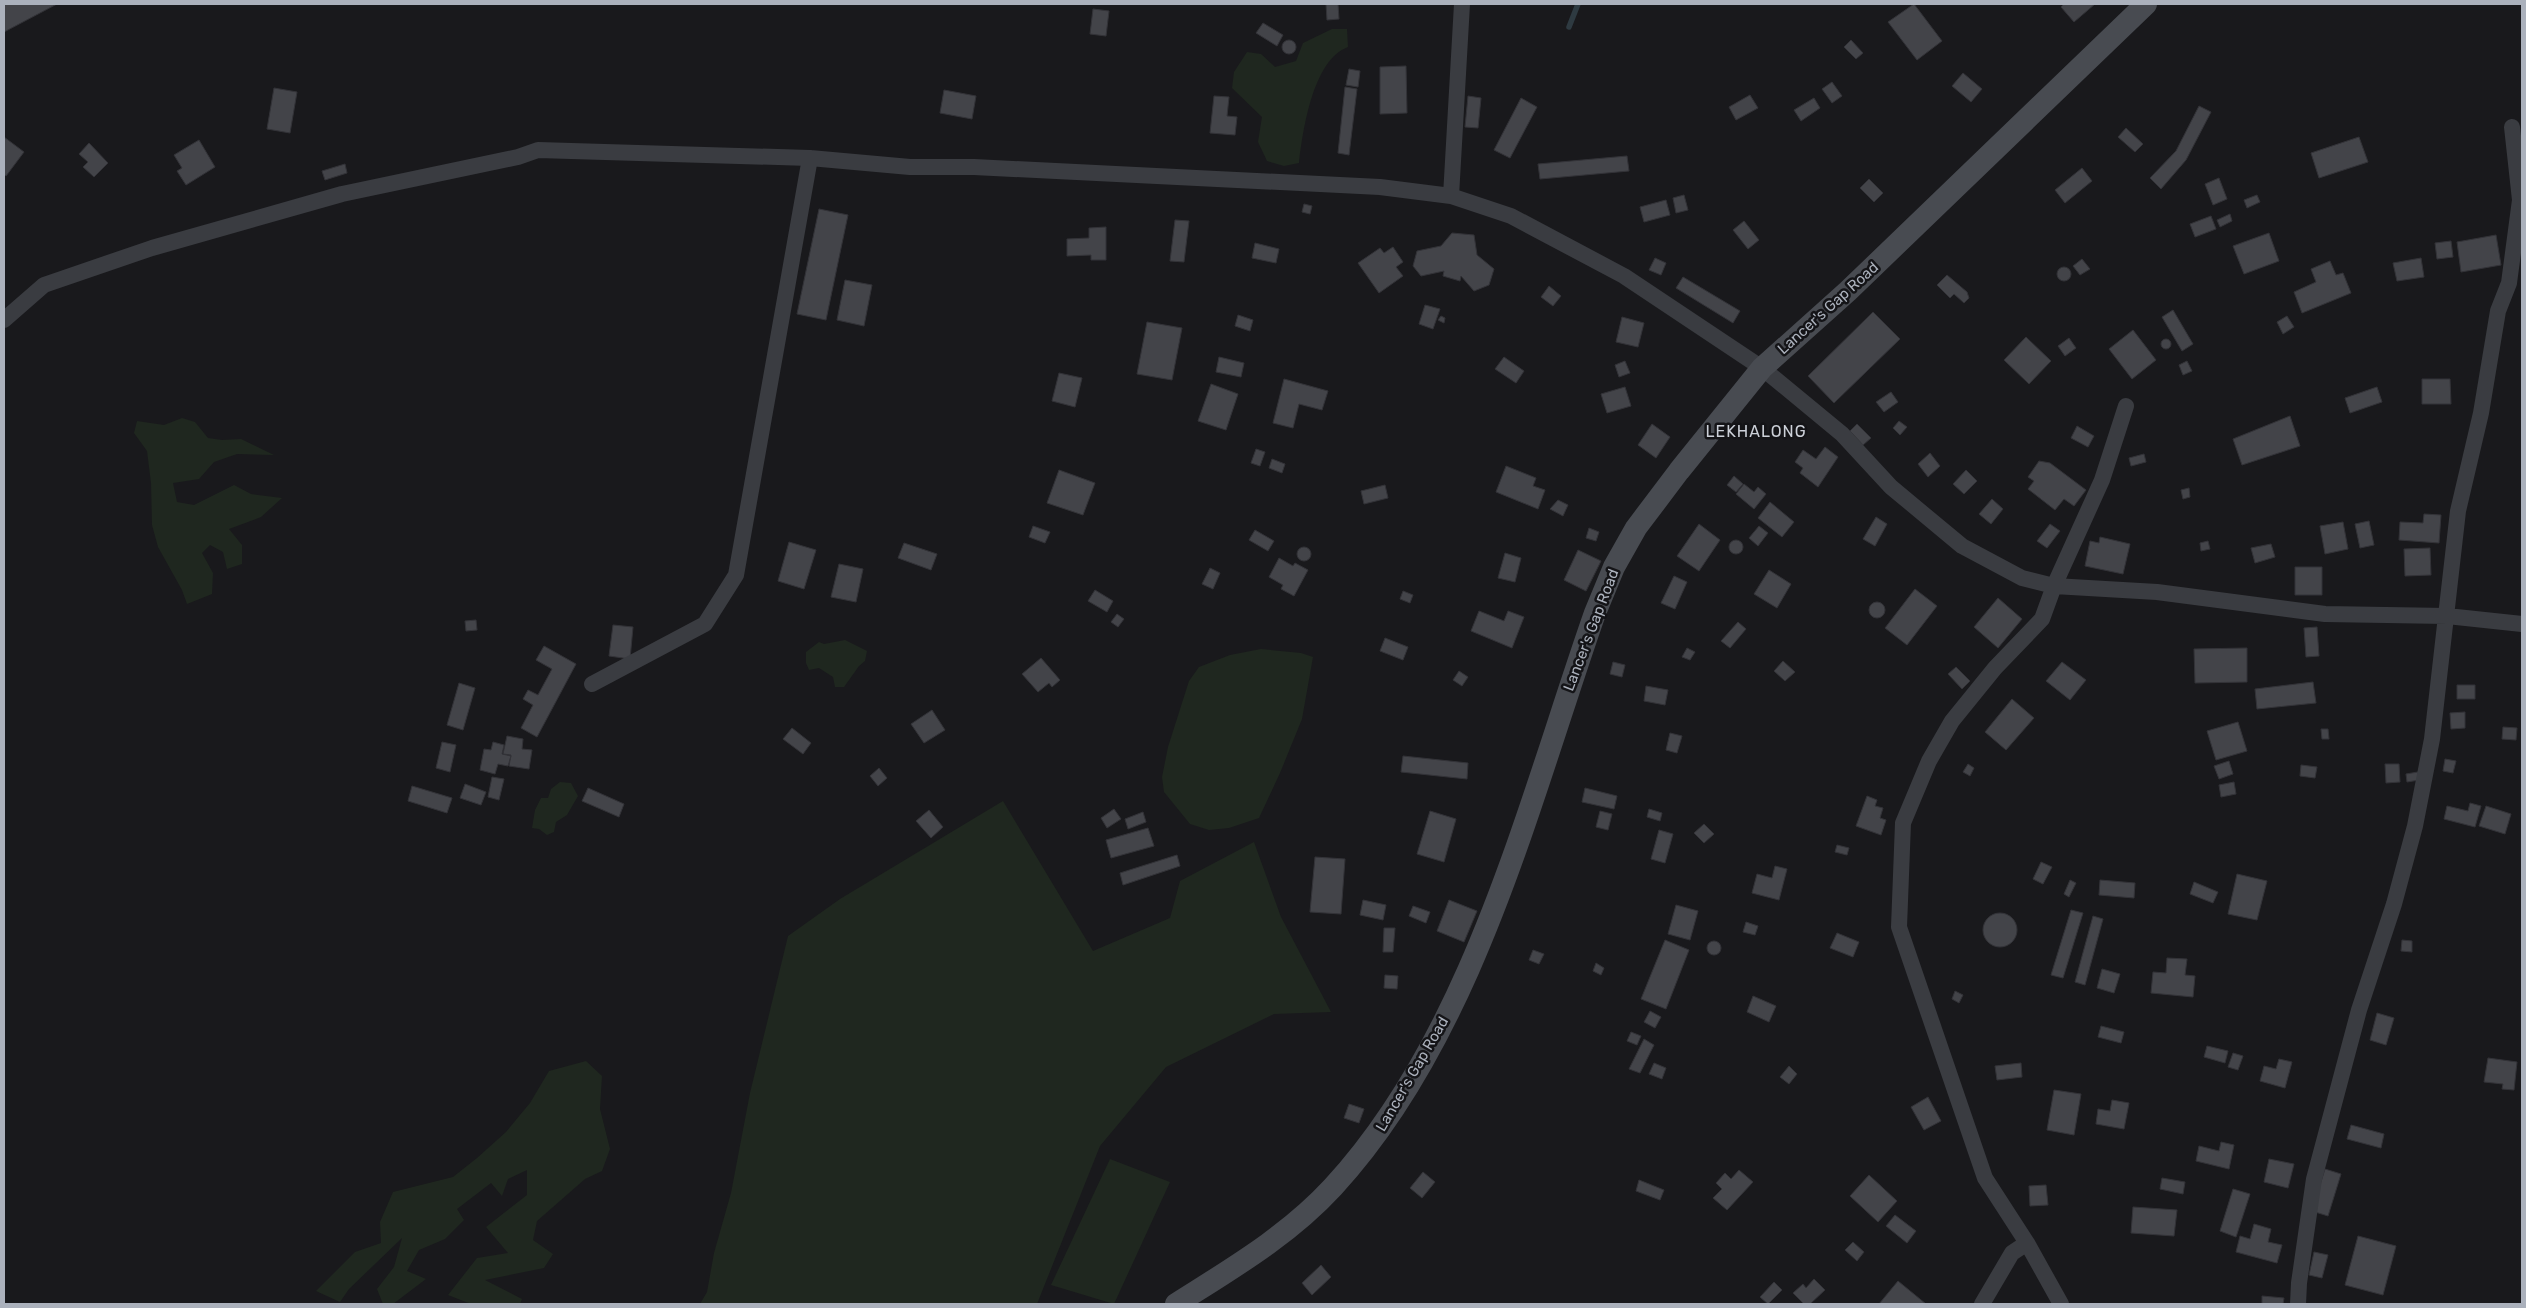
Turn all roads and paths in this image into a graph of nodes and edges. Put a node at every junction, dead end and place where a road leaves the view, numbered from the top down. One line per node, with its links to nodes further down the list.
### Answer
1 (1462, 4): 5 (street)
2 (2146, 4): 7 (main road, Lancer's Gap Road)
3 (2512, 127): 10 (street)
4 (810, 158): 5 (street); 6 (street); 12 (street)
5 (1451, 196): 7 (street)
6 (4, 320)
7 (1762, 368): 9 (street); 14 (main road, Lancer's Gap Road)
8 (2126, 406): 9 (street)
9 (2054, 586): 10 (street); 13 (street)
10 (2448, 616): 11 (street); 17 (street)
11 (2522, 624)
12 (592, 684)
13 (2027, 1243): 15 (street); 16 (street)
14 (1176, 1304)
15 (1982, 1304)
16 (2061, 1304)
17 (2298, 1304)

